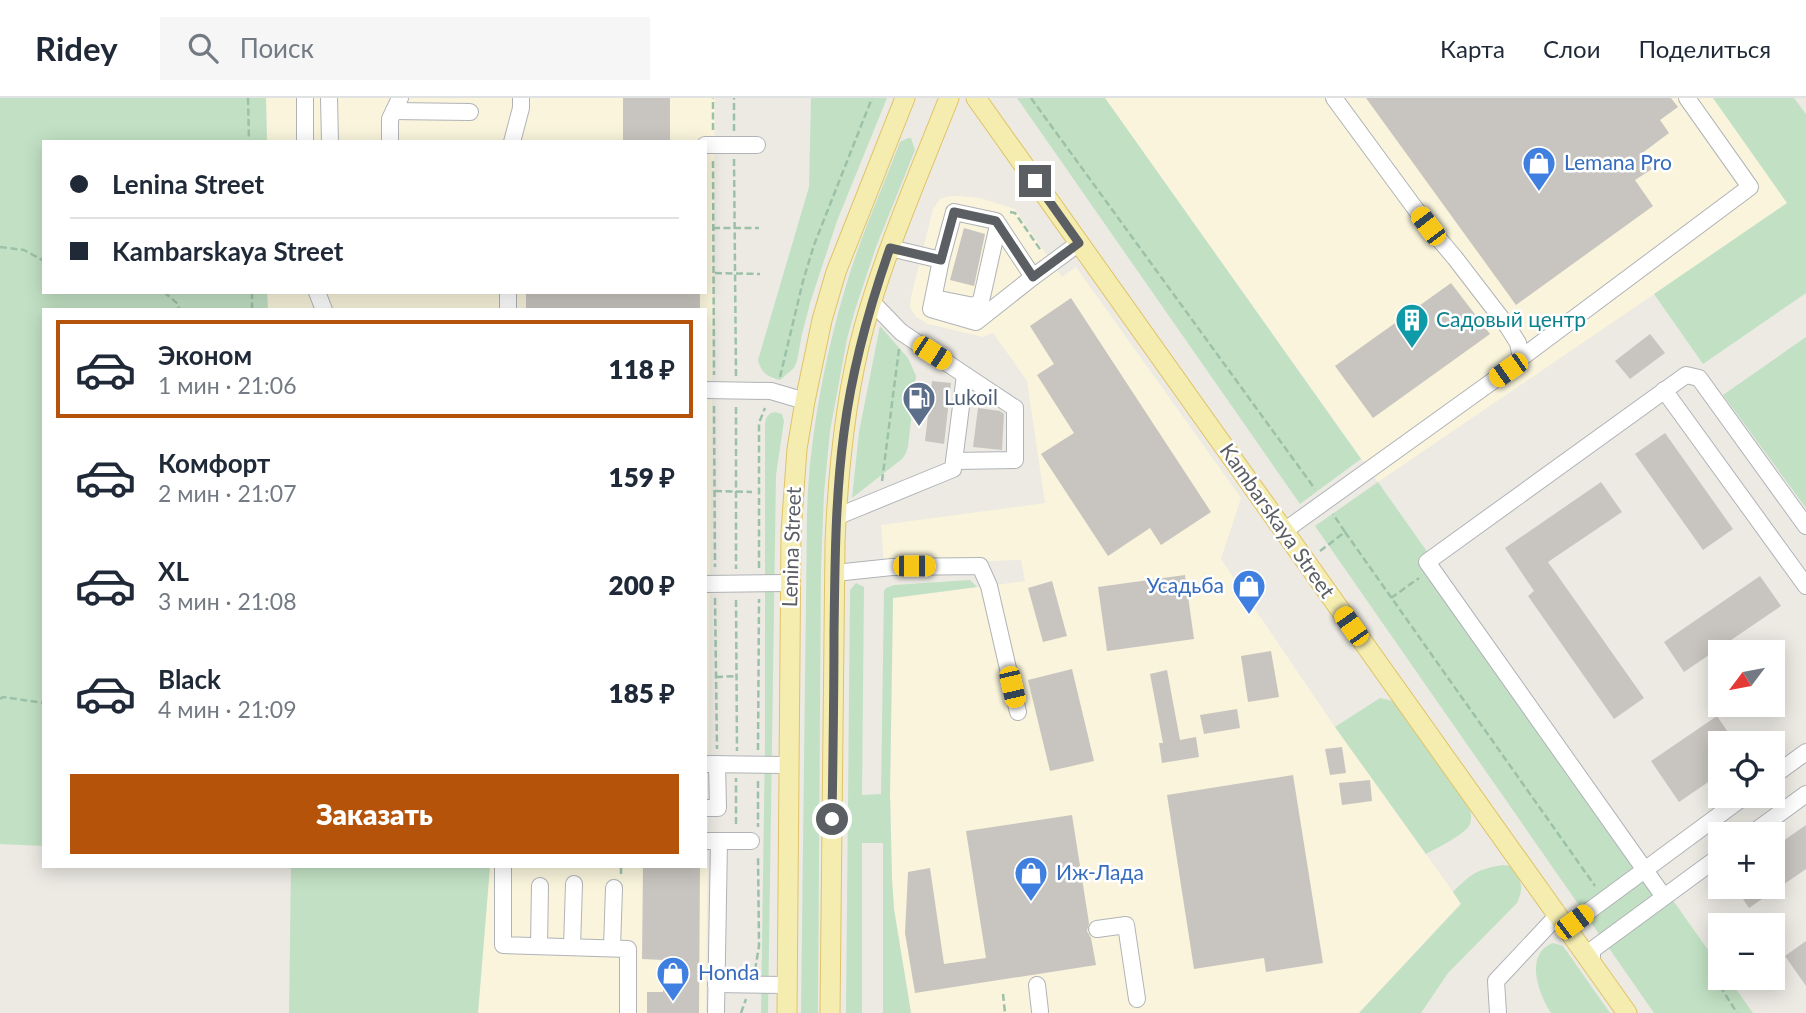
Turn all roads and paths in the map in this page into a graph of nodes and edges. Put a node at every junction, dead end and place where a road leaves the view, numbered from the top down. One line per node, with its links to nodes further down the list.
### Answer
1 (248, 98): 16 (path)
2 (305, 98): 17 (lane)
3 (329, 98): 18 (lane)
4 (521, 98): 20 (lane)
5 (713, 98): 21 (path)
6 (734, 98): 22 (path)
7 (872, 98): 47 (path)
8 (905, 98): 48 (main road, Lenina Street)
9 (949, 98): 30 (main road, Lenina Street)
10 (976, 98): 28 (main road, Kambarskaya Street)
11 (1031, 98): 54 (path)
12 (1334, 98): 42 (lane)
13 (1687, 98): 42 (lane)
14 (397, 104): 15 (lane); 19 (lane)
15 (470, 112)
16 (249, 140)
17 (305, 140)
18 (330, 140)
19 (390, 140)
20 (513, 140)
21 (709, 145): 22 (lane); 25 (path)
22 (734, 145): 23 (lane); 26 (path)
23 (757, 145)
24 (998, 225): 32 (lane); 36 (lane); 38 (lane)
25 (713, 228): 26 (path); 33 (path)
26 (734, 228): 27 (path); 34 (path)
27 (759, 228)
28 (1079, 243): 36 (lane); 57 (main road, Kambarskaya Street)
29 (0, 247): 31 (path)
30 (890, 248): 32 (lane); 39 (main road, Lenina Street)
31 (42, 260)
32 (941, 260): 38 (lane)
33 (713, 273): 34 (path); 44 (path)
34 (735, 274): 35 (path); 45 (path)
35 (760, 274)
36 (1033, 277): 38 (lane)
37 (166, 294): 40 (path)
38 (933, 298)
39 (872, 302): 41 (lane); 55 (main road, Lenina Street)
40 (179, 308)
41 (901, 332): 43 (lane); 53 (path)
42 (1521, 358): 54 (lane)
43 (965, 375): 49 (lane); 49 (lane)
44 (709, 390): 45 (lane); 50 (path)
45 (736, 390): 47 (lane); 51 (path)
46 (1664, 390): 56 (lane); 60 (lane); 66 (lane)
47 (771, 391): 48 (lane); 62 (path)
48 (805, 401): 63 (main road, Lenina Street)
49 (954, 461): 53 (lane)
50 (715, 491): 51 (path); 64 (path)
51 (736, 492): 52 (path); 65 (path)
52 (752, 492)
53 (880, 498): 55 (lane)
54 (1325, 502): 57 (lane); 58 (path)
55 (836, 517): 61 (main road, Lenina Street)
56 (1806, 526)
57 (1284, 531): 59 (main road, Kambarskaya Street)
58 (1345, 531): 59 (path); 67 (path)
59 (1306, 562): 92 (main road, Kambarskaya Street)
60 (1432, 569): 67 (path); 86 (lane)
61 (835, 573): 72 (lane); 110 (main road, Lenina Street)
62 (759, 583): 63 (lane); 65 (lane); 76 (path)
63 (791, 583): 77 (main road, Lenina Street)
64 (710, 584): 65 (lane); 69 (path)
65 (736, 584): 68 (path)
66 (1806, 586)
67 (1391, 598): 91 (path)
68 (737, 676): 69 (path); 75 (path)
69 (716, 677): 74 (path)
70 (0, 699): 71 (path)
71 (42, 704)
72 (1018, 712)
73 (1806, 752): 78 (lane)
74 (711, 764): 75 (lane); 80 (lane)
75 (737, 764): 76 (lane); 83 (path)
76 (758, 765): 77 (lane); 83 (path)
77 (789, 765): 100 (main road, Lenina Street)
78 (1785, 767)
79 (1806, 794): 82 (lane)
80 (707, 808)
81 (1729, 808): 86 (lane)
82 (1768, 822)
83 (738, 841): 98 (lane); 99 (path)
84 (1708, 865): 90 (lane)
85 (503, 868): 94 (lane)
86 (1644, 870): 90 (lane); 91 (lane)
87 (574, 884): 95 (lane)
88 (540, 886): 94 (lane)
89 (614, 888): 96 (lane)
90 (1664, 897): 97 (lane)
91 (1604, 900): 92 (lane)
92 (1559, 919): 97 (main road, Kambarskaya Street); 112 (lane)
93 (1097, 929): 104 (lane)
94 (539, 946): 95 (lane)
95 (572, 947): 96 (lane)
96 (612, 948): 106 (lane)
97 (1592, 965): 113 (main road, Kambarskaya Street)
98 (716, 984): 99 (lane); 107 (lane)
99 (753, 985): 100 (lane); 108 (path)
100 (787, 985): 109 (main road, Lenina Street)
101 (1037, 985): 105 (lane)
102 (1723, 990): 114 (path)
103 (1003, 995): 111 (path)
104 (1137, 999)
105 (1040, 1011)
106 (628, 1013)
107 (716, 1013)
108 (741, 1013)
109 (787, 1013)
110 (830, 1013)
111 (1005, 1013)
112 (1498, 1013)
113 (1626, 1013)
114 (1737, 1013)

